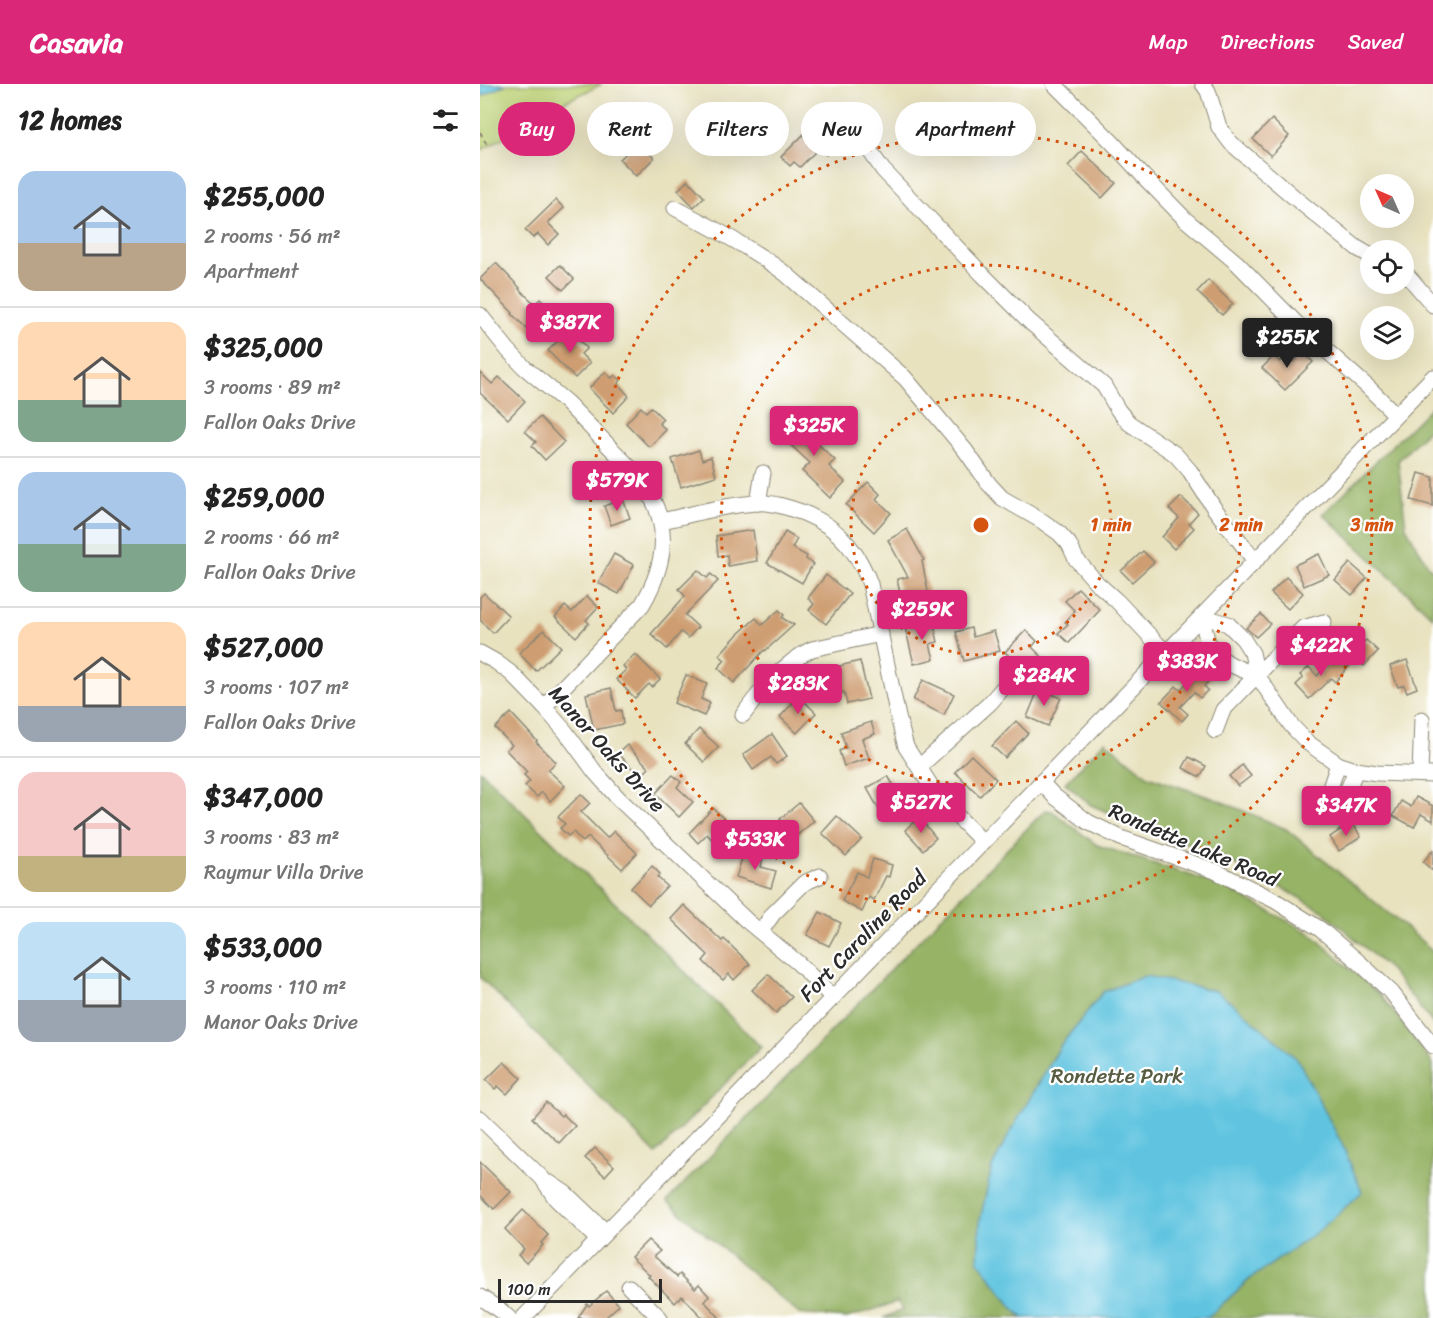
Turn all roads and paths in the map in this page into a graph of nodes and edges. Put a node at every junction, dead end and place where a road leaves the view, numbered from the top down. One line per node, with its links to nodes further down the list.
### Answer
1 (1054, 84): 12 (street)
2 (1203, 84): 7 (street)
3 (480, 132): 4 (path)
4 (488, 147)
5 (873, 156): 16 (street)
6 (675, 208): 21 (street)
7 (1360, 250)
8 (1414, 283): 9 (street)
9 (1433, 305)
10 (480, 315): 15 (street)
11 (1433, 377): 12 (street, Fort Caroline Road)
12 (1396, 415): 16 (street, Fort Caroline Road)
13 (763, 473): 14 (street)
14 (758, 503): 15 (street); 19 (street)
15 (662, 521): 24 (street)
16 (1255, 561): 17 (street, Fort Caroline Road)
17 (1202, 616): 21 (street, Fort Caroline Road); 22 (street); 22 (street)
18 (1324, 622): 22 (street)
19 (881, 634): 25 (street); 29 (street)
20 (480, 653): 24 (street, Manor Oaks Drive)
21 (1166, 653): 32 (street, Fort Caroline Road)
22 (1257, 675): 27 (street); 28 (street)
23 (1002, 689): 29 (street)
24 (543, 707): 35 (street, Manor Oaks Drive)
25 (743, 715)
26 (1422, 719): 31 (street)
27 (1215, 731)
28 (1338, 764): 30 (street); 30 (street)
29 (919, 767): 33 (street)
30 (1356, 770): 31 (street)
31 (1427, 774)
32 (1041, 782): 33 (street, Fort Caroline Road); 37 (street, Rondette Lake Road)
33 (983, 843): 36 (street, Fort Caroline Road)
34 (820, 876): 35 (street)
35 (761, 931): 36 (street, Manor Oaks Drive)
36 (833, 998): 39 (street, Fort Caroline Road)
37 (1433, 1046)
38 (480, 1118): 39 (street)
39 (602, 1236): 43 (street, Fort Caroline Road)
40 (629, 1287): 42 (street)
41 (480, 1297): 44 (street)
42 (650, 1315)
43 (526, 1317)
44 (509, 1318)

